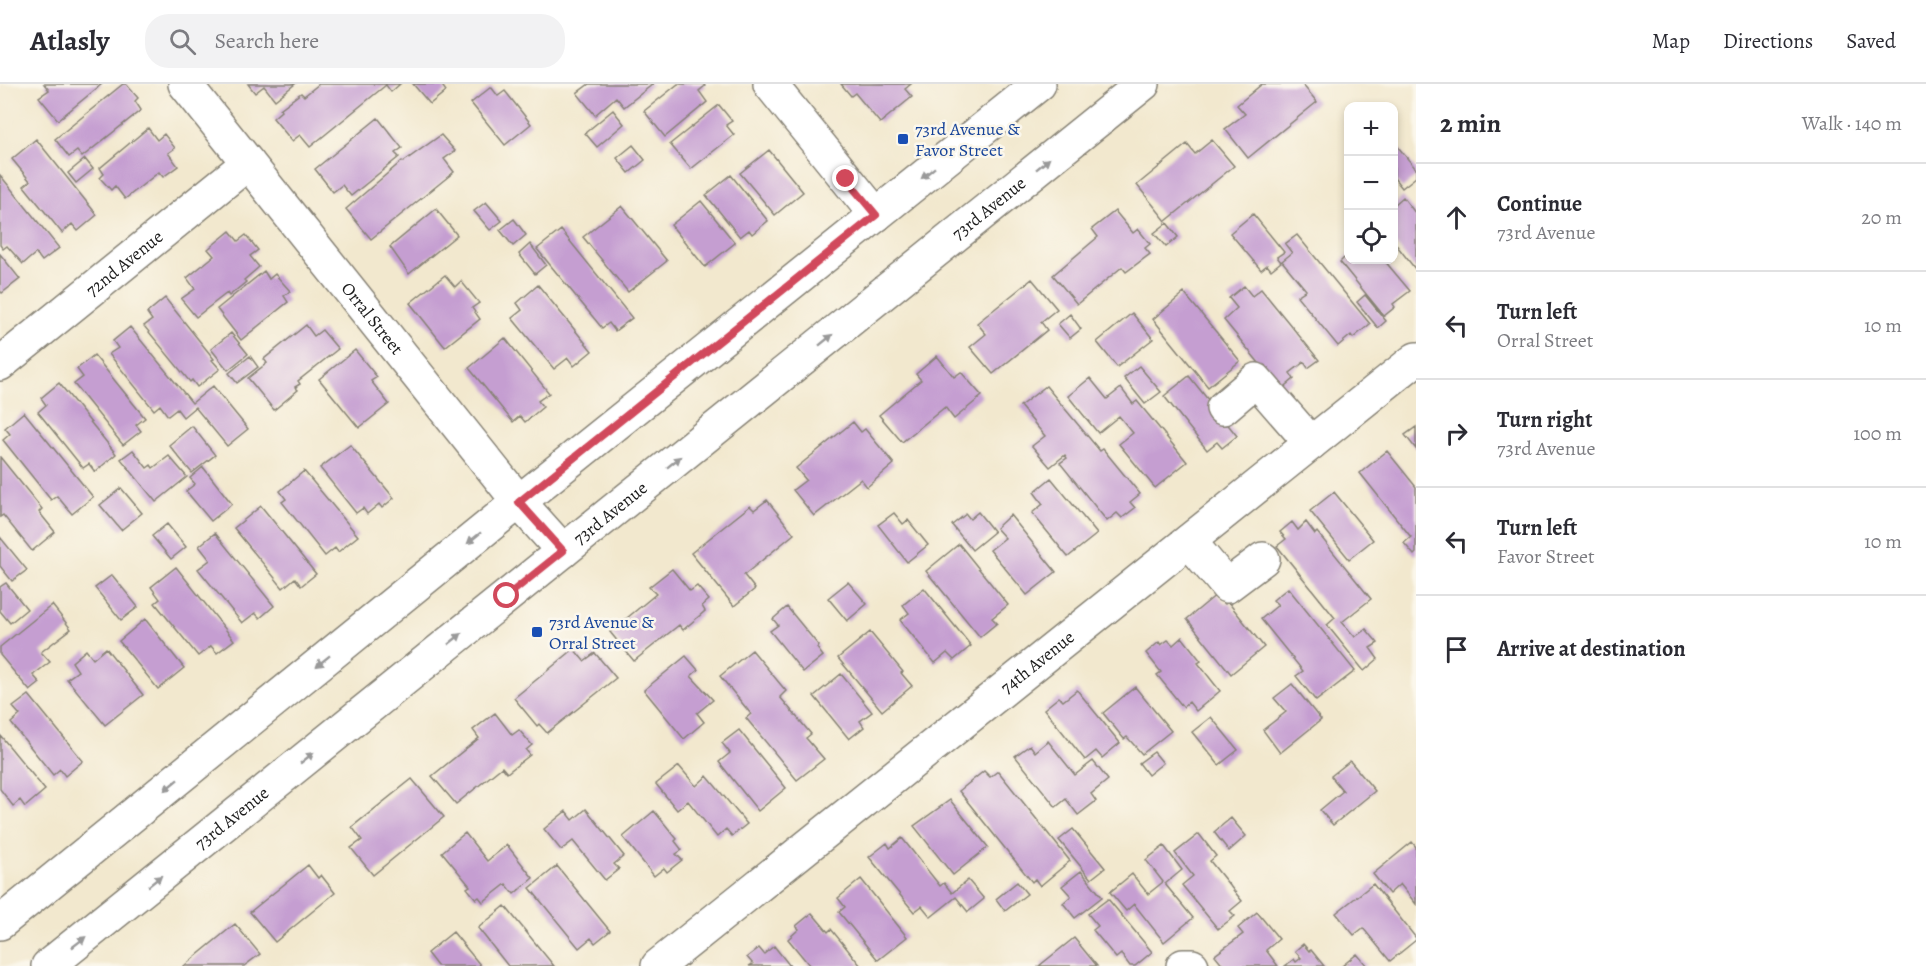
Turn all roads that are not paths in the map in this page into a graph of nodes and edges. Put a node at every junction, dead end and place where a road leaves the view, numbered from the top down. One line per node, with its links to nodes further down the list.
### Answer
1 (185, 84): 5 (main road, Orral Street)
2 (770, 84): 6 (main road)
3 (1039, 84): 6 (main road, one-way to 6)
4 (1143, 84): 13 (main road, 73rd Avenue, one-way to 4)
5 (248, 163): 8 (main road, 72nd Avenue); 11 (main road, Orral Street)
6 (876, 215): 11 (main road)
7 (1416, 359): 10 (main road, 74th Avenue)
8 (0, 364)
9 (1223, 408): 10 (main road)
10 (1311, 443): 12 (main road, 74th Avenue)
11 (519, 502): 13 (main road, Orral Street); 15 (main road, one-way to 15)
12 (1189, 541): 14 (main road); 17 (main road, 74th Avenue)
13 (563, 551): 16 (main road, 73rd Avenue, one-way to 13)
14 (1263, 559)
15 (0, 923)
16 (48, 966)
17 (658, 966)
18 (1183, 966): 19 (main road)
19 (1192, 966)

